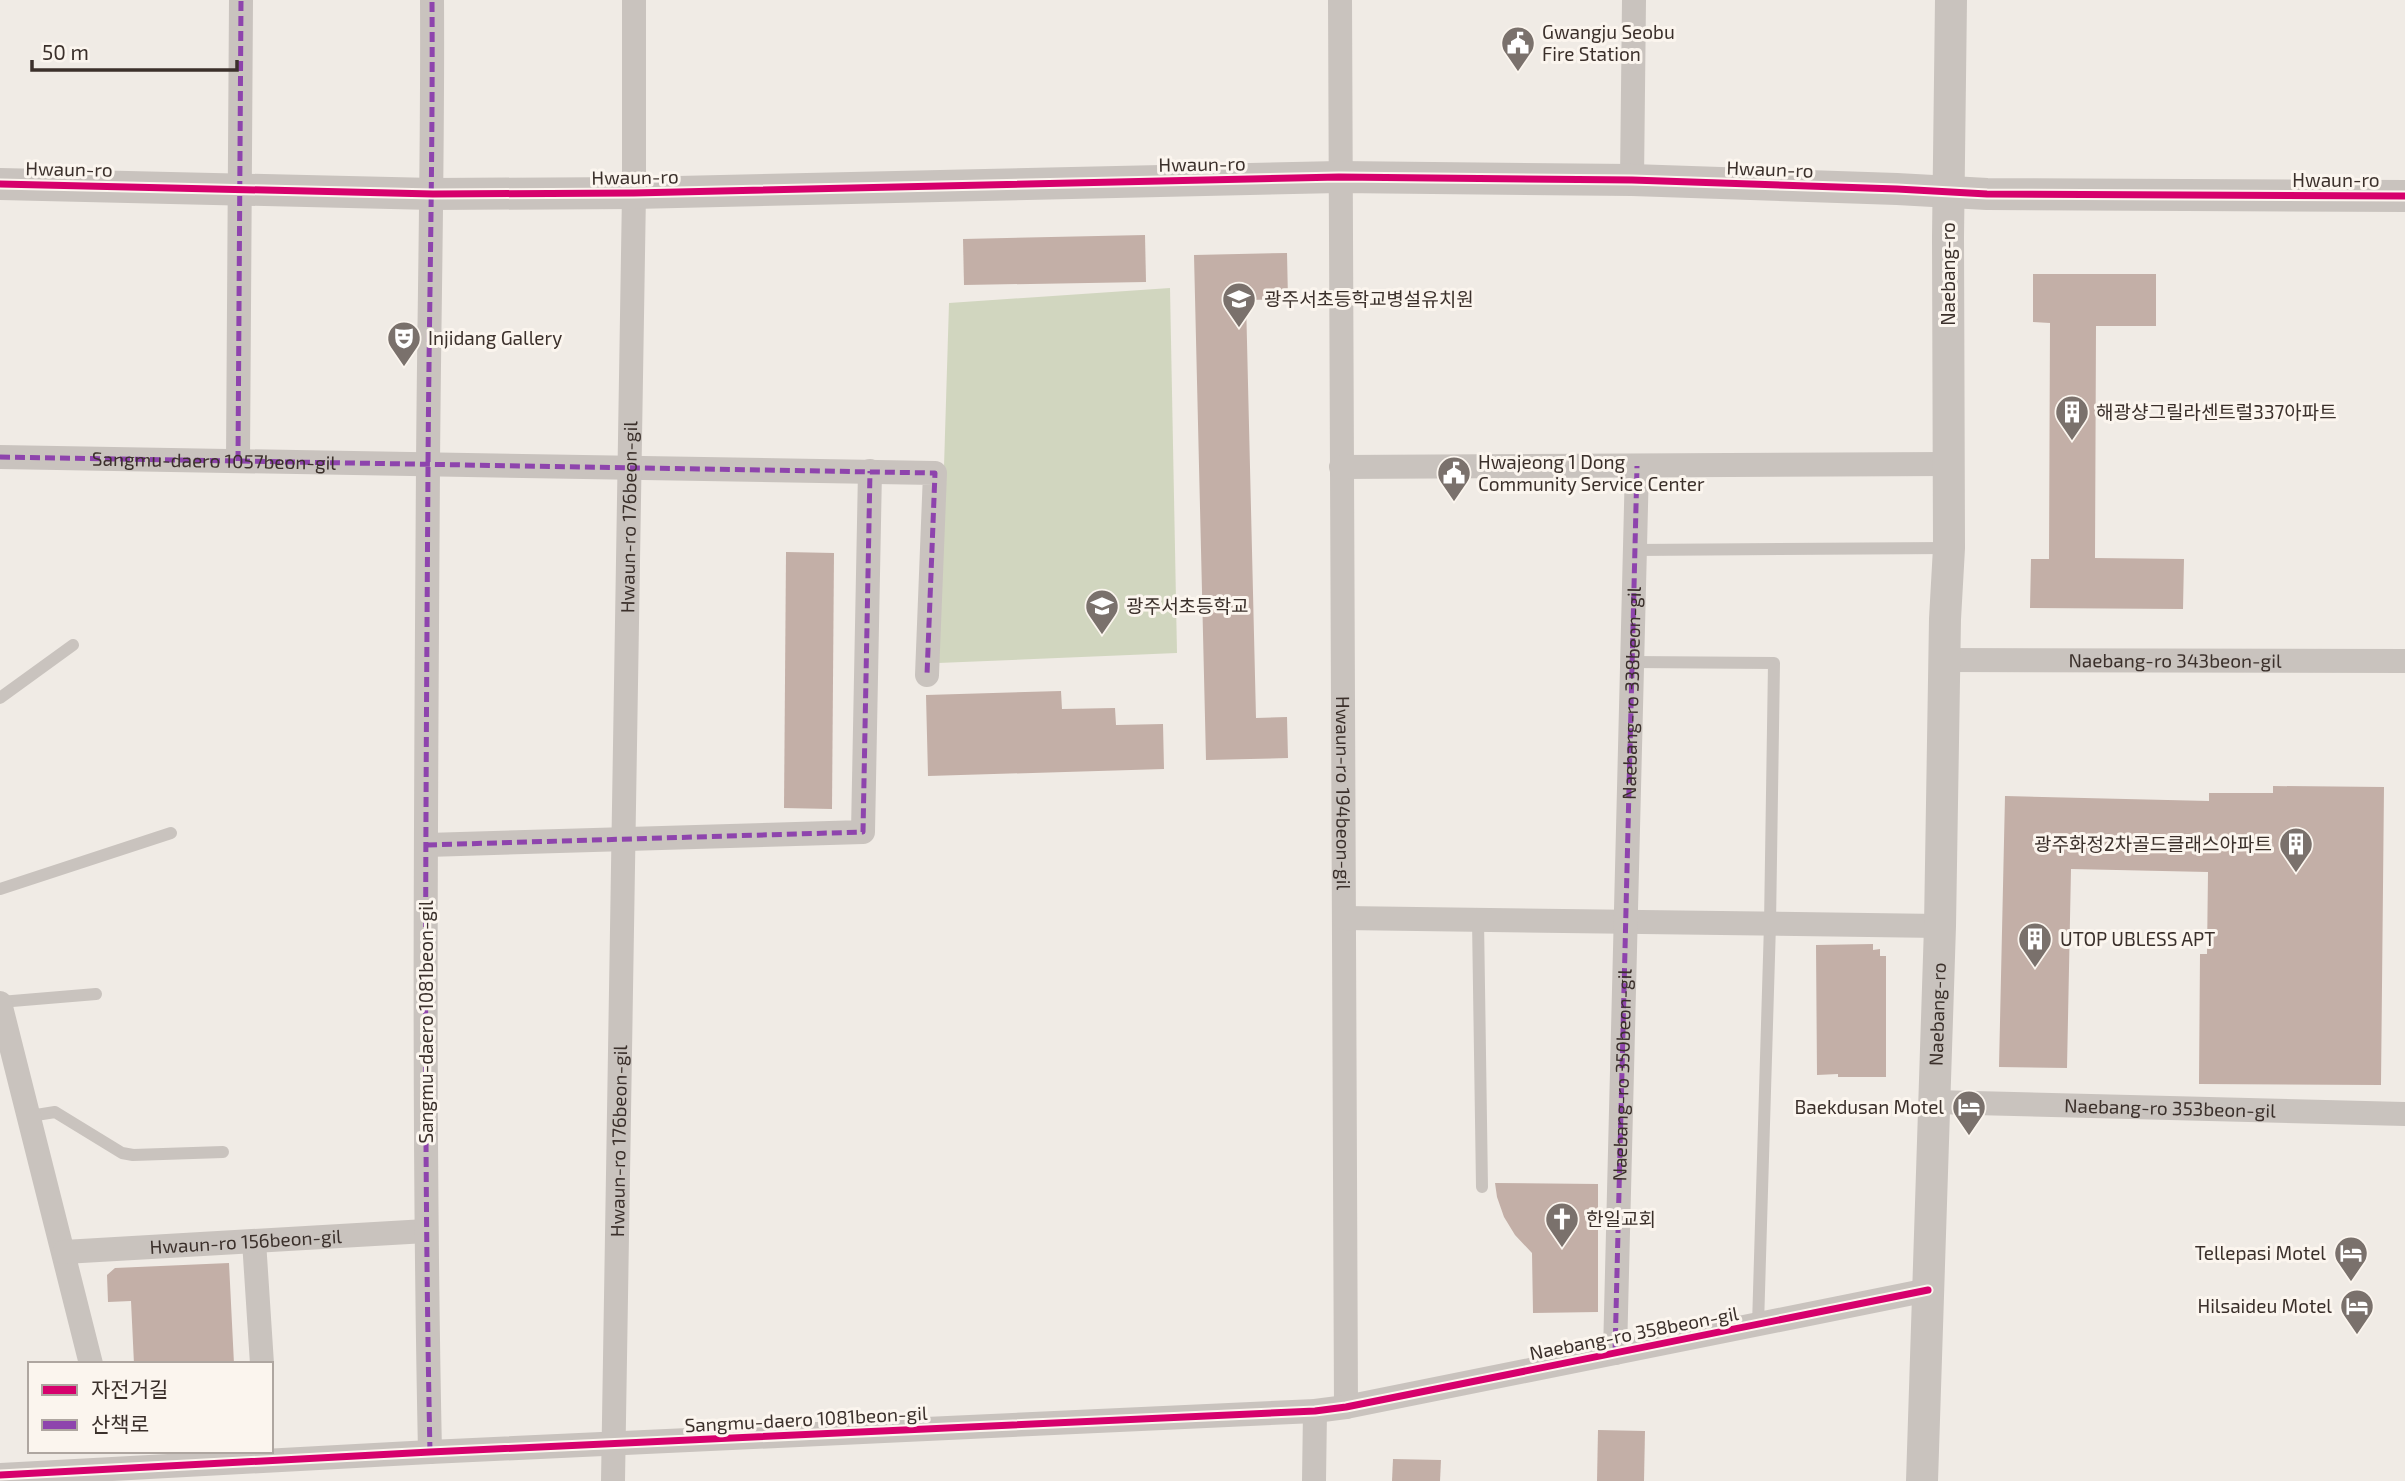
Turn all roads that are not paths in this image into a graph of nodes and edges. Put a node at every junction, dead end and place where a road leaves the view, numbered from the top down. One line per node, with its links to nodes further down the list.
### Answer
1 (241, 0): 10 (street)
2 (432, 0): 13 (street)
3 (634, 0): 11 (street, Hwaun-ro 176beon-gil)
4 (1340, 0): 7 (street, Hwaun-ro 194beon-gil)
5 (1634, 0): 8 (street)
6 (1951, 0): 12 (street, Naebang-ro)
7 (1339, 177): 8 (street, Hwaun-ro); 11 (street, Hwaun-ro); 21 (street, Hwaun-ro 194beon-gil)
8 (1632, 180): 12 (street, Hwaun-ro)
9 (0, 184): 10 (street, Hwaun-ro)
10 (239, 188): 13 (street, Hwaun-ro); 16 (street)
11 (634, 193): 13 (street, Hwaun-ro); 19 (street, Hwaun-ro 176beon-gil)
12 (1948, 193): 14 (street, Hwaun-ro); 18 (street, Naebang-ro)
13 (433, 194): 17 (street)
14 (2405, 196)
15 (0, 457): 16 (street, Sangmu-daero 1057beon-gil)
16 (238, 461): 17 (street, Sangmu-daero 1057beon-gil)
17 (428, 464): 19 (street, Sangmu-daero 1057beon-gil); 33 (street)
18 (1948, 464): 20 (street); 23 (street, Naebang-ro)
19 (629, 466): 22 (street, Sangmu-daero 1057beon-gil); 32 (street, Hwaun-ro 176beon-gil)
20 (1637, 466): 21 (street); 24 (street, Naebang-ro 338beon-gil)
21 (1341, 467): 35 (street, Hwaun-ro 194beon-gil)
22 (879, 472): 29 (street, Sangmu-daero 1057beon-gil); 32 (street)
23 (1949, 548): 24 (lane); 26 (street, Naebang-ro)
24 (1634, 551): 28 (street, Naebang-ro 338beon-gil)
25 (73, 645): 30 (lane)
26 (1944, 660): 27 (street, Naebang-ro 343beon-gil); 39 (street, Naebang-ro)
27 (2405, 661)
28 (1632, 662): 37 (street, Naebang-ro 338beon-gil); 38 (lane)
29 (927, 675)
30 (0, 698)
31 (171, 833): 34 (lane)
32 (622, 840): 33 (street); 57 (street, Hwaun-ro 176beon-gil)
33 (427, 845): 47 (street, Sangmu-daero 1081beon-gil)
34 (0, 889)
35 (1343, 918): 36 (street); 55 (street, Hwaun-ro 194beon-gil)
36 (1478, 920): 37 (street); 46 (lane)
37 (1626, 922): 38 (street); 52 (street, Naebang-ro 350beon-gil)
38 (1770, 924): 39 (street); 51 (lane)
39 (1940, 926): 42 (street, Naebang-ro)
40 (96, 994): 41 (lane)
41 (0, 1002): 44 (street)
42 (1934, 1102): 43 (street, Naebang-ro 353beon-gil); 50 (street, Naebang-ro)
43 (2405, 1114)
44 (30, 1116): 45 (lane); 49 (street)
45 (223, 1152)
46 (1482, 1187)
47 (426, 1231): 48 (street, Hwaun-ro 156beon-gil); 58 (street, Sangmu-daero 1081beon-gil)
48 (254, 1241): 49 (street, Hwaun-ro 156beon-gil); 54 (street)
49 (64, 1252): 53 (street)
50 (1928, 1290): 51 (street, Naebang-ro 358beon-gil); 64 (street, Naebang-ro)
51 (1758, 1325): 52 (street, Naebang-ro 358beon-gil)
52 (1615, 1353): 55 (street, Naebang-ro 358beon-gil)
53 (91, 1362)
54 (262, 1362)
55 (1346, 1408): 56 (street, Sangmu-daero 1081beon-gil)
56 (1315, 1412): 57 (street, Sangmu-daero 1081beon-gil); 63 (street)
57 (613, 1444): 58 (street, Sangmu-daero 1081beon-gil); 62 (street, Hwaun-ro 176beon-gil)
58 (430, 1452): 59 (street, Sangmu-daero 1081beon-gil)
59 (268, 1456): 60 (street, Sangmu-daero 1081beon-gil)
60 (116, 1467): 61 (street, Sangmu-daero 1081beon-gil)
61 (0, 1475)
62 (613, 1481)
63 (1314, 1481)
64 (1922, 1481)

